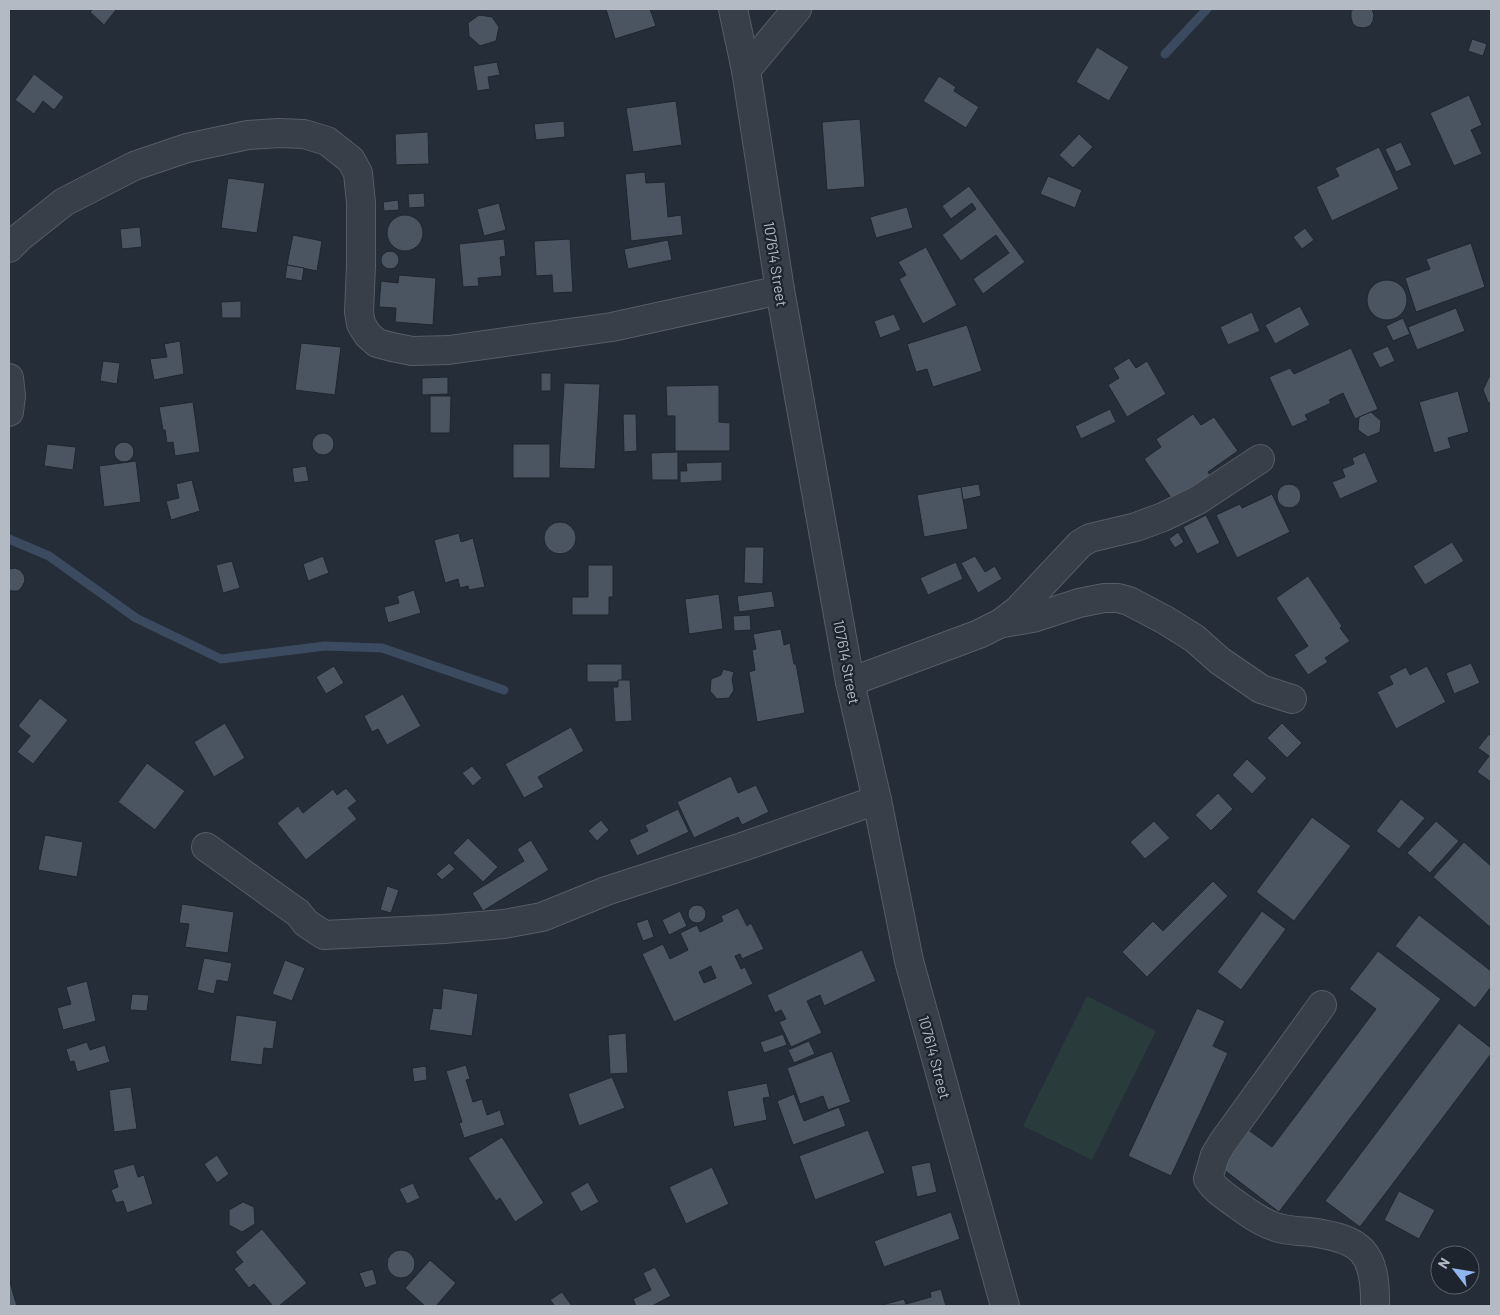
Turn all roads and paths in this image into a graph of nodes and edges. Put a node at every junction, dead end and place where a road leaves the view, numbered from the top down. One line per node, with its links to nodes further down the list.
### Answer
1 (733, 9): 3 (street, 107614 Street)
2 (797, 9): 3 (street)
3 (746, 70): 5 (street, 107614 Street)
4 (9, 248): 5 (street)
5 (780, 290): 10 (street, 107614 Street)
6 (9, 378): 7 (street)
7 (9, 412)
8 (1260, 459): 9 (street)
9 (1001, 623): 10 (street); 11 (street)
10 (850, 682): 12 (street, 107614 Street)
11 (1292, 699)
12 (877, 800): 13 (street); 15 (street, 107614 Street)
13 (206, 847)
14 (1322, 1005): 16 (street)
15 (1005, 1306)
16 (1375, 1306)

